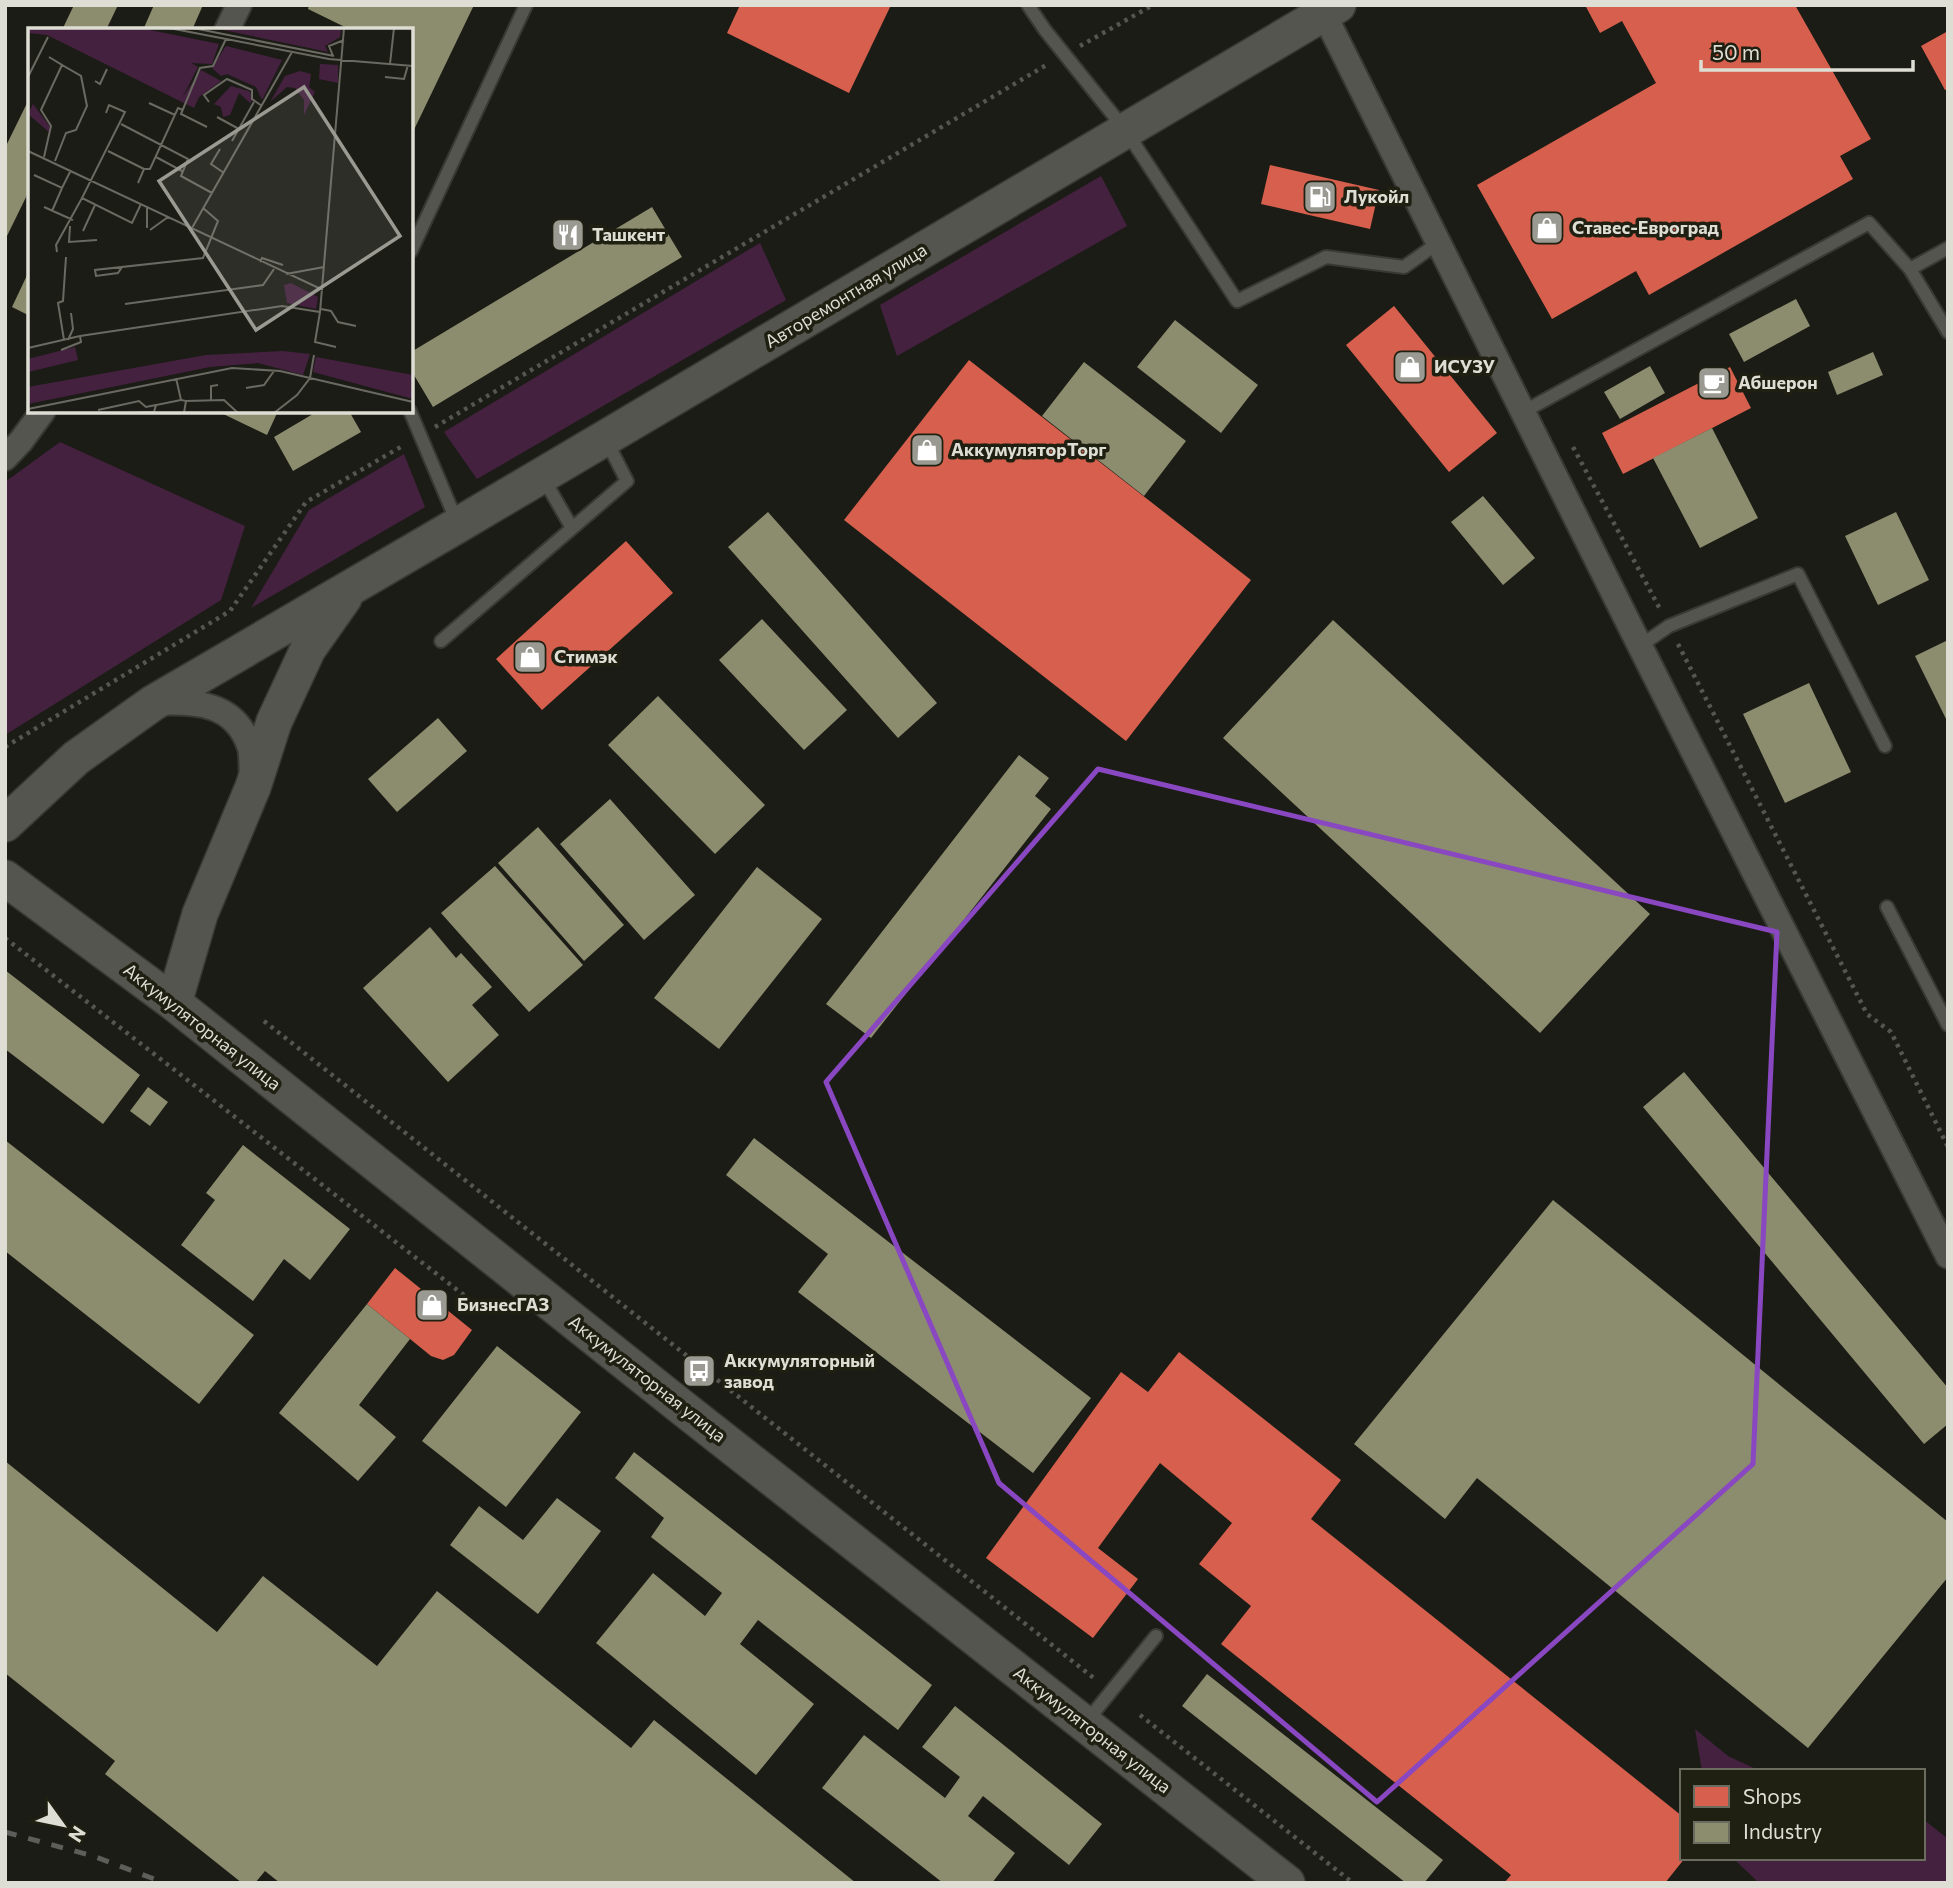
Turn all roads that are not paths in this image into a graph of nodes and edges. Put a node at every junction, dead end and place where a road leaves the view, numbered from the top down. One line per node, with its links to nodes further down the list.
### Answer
1 (239, 5): 5 (street)
2 (526, 5): 8 (lane)
3 (1028, 5): 6 (lane)
4 (1331, 9): 6 (street, Авторемонтная улица); 7 (street)
5 (229, 28)
6 (1126, 131): 7 (lane); 15 (street, Авторемонтная улица)
7 (1438, 243): 12 (street)
8 (413, 247)
9 (1948, 248): 10 (lane)
10 (1910, 269): 11 (lane); 12 (lane)
11 (1948, 332)
12 (1523, 412): 22 (street)
13 (42, 413): 16 (street)
14 (411, 413): 18 (lane)
15 (605, 438): 17 (street, Авторемонтная улица); 19 (lane)
16 (5, 458)
17 (541, 476): 18 (street, Авторемонтная улица); 19 (lane)
18 (458, 525): 20 (street, Авторемонтная улица)
19 (572, 527): 21 (lane)
20 (353, 587): 23 (street); 25 (street)
21 (441, 641)
22 (1640, 646): 24 (lane); 31 (street)
23 (153, 703): 25 (street); 26 (street)
24 (1885, 746)
25 (253, 787): 29 (street)
26 (5, 824)
27 (5, 878): 29 (street, Аккумуляторная улица)
28 (1887, 907): 30 (lane)
29 (174, 1003): 33 (street, Аккумуляторная улица)
30 (1948, 1025)
31 (1948, 1256)
32 (1156, 1636): 33 (lane)
33 (1085, 1724): 34 (street, Аккумуляторная улица)
34 (1287, 1883)

